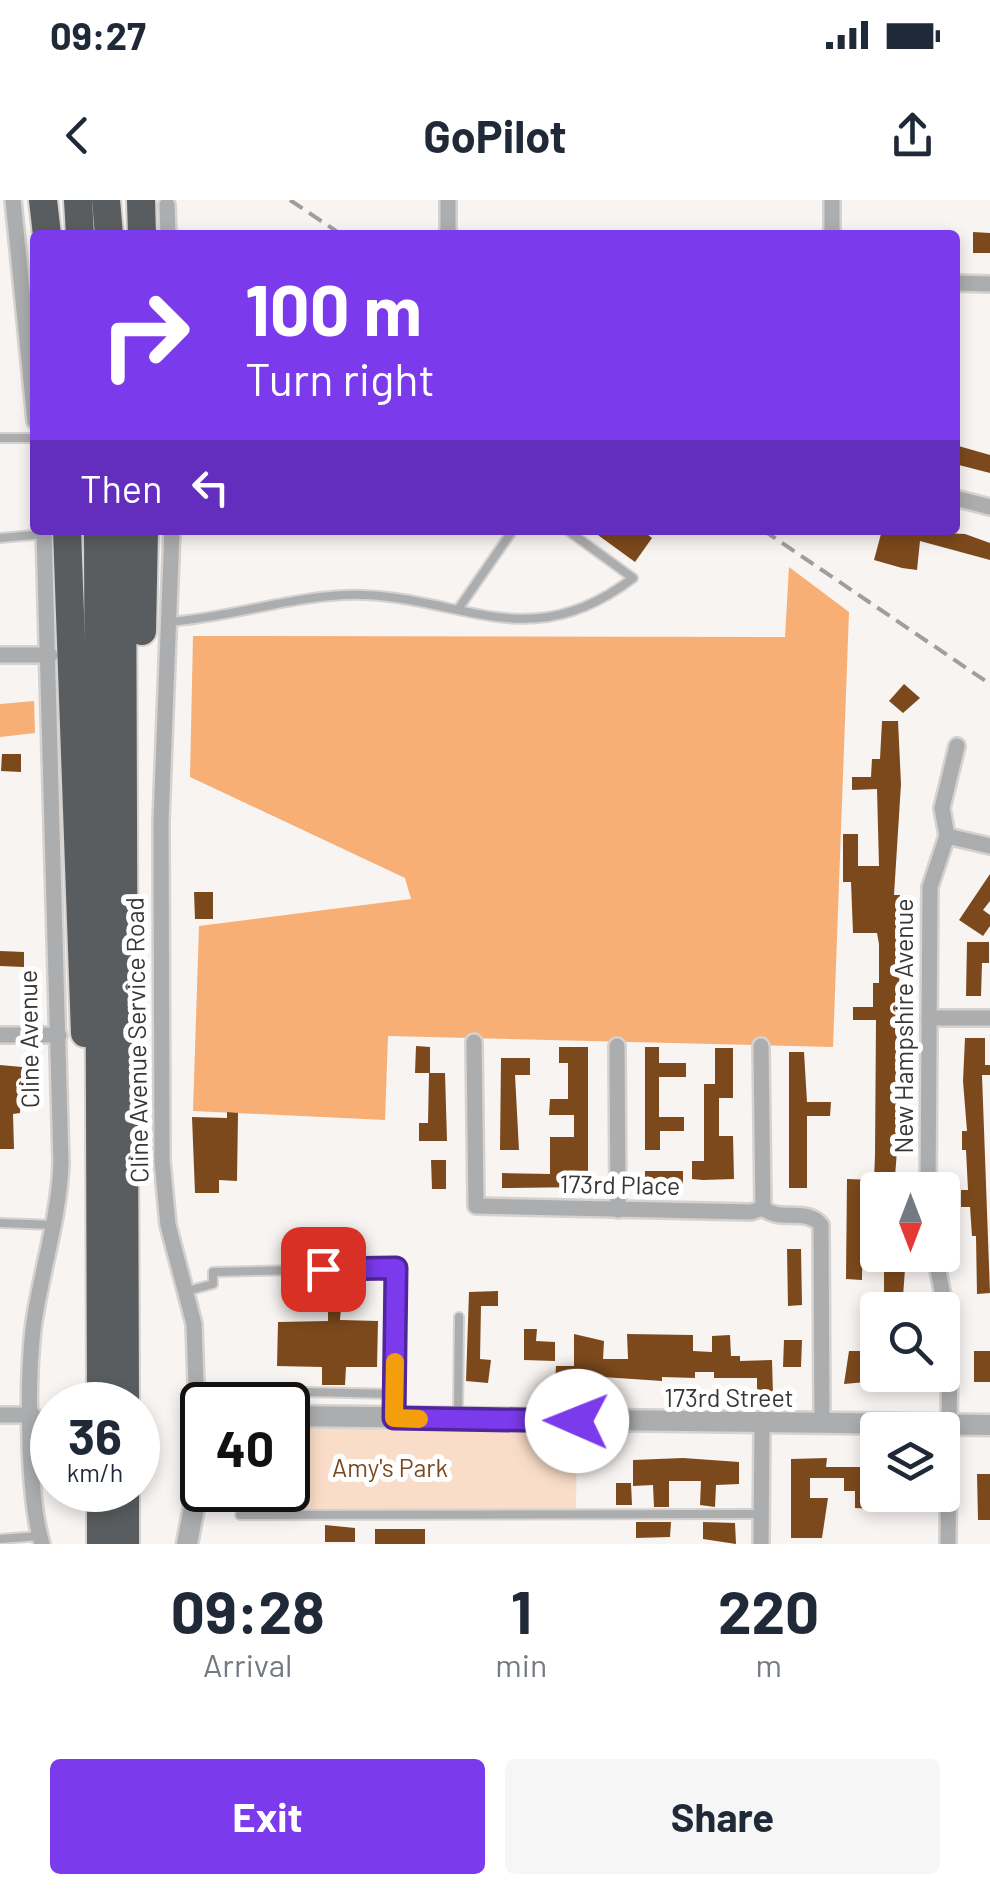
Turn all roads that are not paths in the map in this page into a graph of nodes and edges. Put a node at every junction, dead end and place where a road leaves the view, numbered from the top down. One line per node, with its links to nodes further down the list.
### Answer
1 (13, 200): 15 (street)
2 (43, 200): 8 (highway)
3 (78, 200): 9 (highway)
4 (106, 200): 10 (highway)
5 (448, 200): 13 (street)
6 (832, 200): 14 (street)
7 (154, 202): 11 (highway); 12 (street)
8 (46, 230)
9 (80, 230)
10 (109, 230)
11 (144, 230)
12 (166, 230)
13 (448, 230)
14 (832, 230)
15 (20, 271): 16 (street); 19 (street)
16 (0, 272)
17 (960, 283): 18 (street)
18 (990, 284)
19 (30, 371)
20 (0, 438): 21 (lane)
21 (30, 438)
22 (960, 499): 23 (street)
23 (990, 507)
24 (30, 534): 33 (lane)
25 (52, 535): 49 (highway)
26 (52, 535): 37 (street, Cline Avenue)
27 (98, 535): 49 (highway)
28 (122, 535): 38 (highway)
29 (144, 535): 38 (highway)
30 (172, 535): 35 (street, Cline Avenue Service Road)
31 (509, 535): 34 (lane)
32 (573, 535): 34 (lane)
33 (0, 538)
34 (458, 608): 35 (lane)
35 (168, 622): 56 (street, Cline Avenue Service Road)
36 (0, 655): 37 (street)
37 (50, 655): 45 (street, Cline Avenue)
38 (126, 701): 60 (highway)
39 (956, 746): 40 (street, New Hampshire Avenue)
40 (947, 836): 41 (street); 42 (street, New Hampshire Avenue)
41 (990, 846)
42 (929, 1018): 43 (street); 50 (street, New Hampshire Avenue)
43 (990, 1018)
44 (0, 1035): 45 (street)
45 (59, 1035): 54 (street, Cline Avenue)
46 (474, 1042): 52 (street, 173rd Place)
47 (617, 1046): 52 (street)
48 (761, 1046): 51 (street)
49 (102, 1130): 59 (highway)
50 (928, 1172)
51 (763, 1208): 52 (street, 173rd Place); 71 (street, 173rd Place)
52 (618, 1210)
53 (0, 1223): 54 (lane)
54 (55, 1225): 58 (street, Cline Avenue)
55 (939, 1272): 64 (street)
56 (186, 1291): 61 (street, Cline Avenue Service Road); 63 (lane)
57 (459, 1318): 69 (lane)
58 (33, 1382)
59 (101, 1382)
60 (126, 1382)
61 (198, 1382)
62 (310, 1392): 63 (lane)
63 (394, 1394): 68 (lane)
64 (948, 1412)
65 (0, 1414): 66 (street)
66 (30, 1414)
67 (310, 1416): 68 (street, 173rd Street)
68 (394, 1418): 69 (street, 173rd Street)
69 (458, 1419): 70 (street, 173rd Street)
70 (762, 1424): 71 (street, 173rd Street); 80 (street)
71 (822, 1424): 72 (street, 173rd Street)
72 (860, 1424)
73 (960, 1424): 74 (street, 173rd Street)
74 (990, 1425)
75 (34, 1512): 83 (street, Cline Avenue)
76 (101, 1512): 84 (highway)
77 (125, 1512): 85 (highway)
78 (193, 1512): 86 (street, Cline Avenue Service Road)
79 (948, 1512): 88 (street)
80 (761, 1514): 81 (lane); 87 (street)
81 (240, 1515)
82 (0, 1539): 83 (lane)
83 (40, 1540)
84 (100, 1544)
85 (125, 1544)
86 (188, 1544)
87 (761, 1544)
88 (948, 1544)

